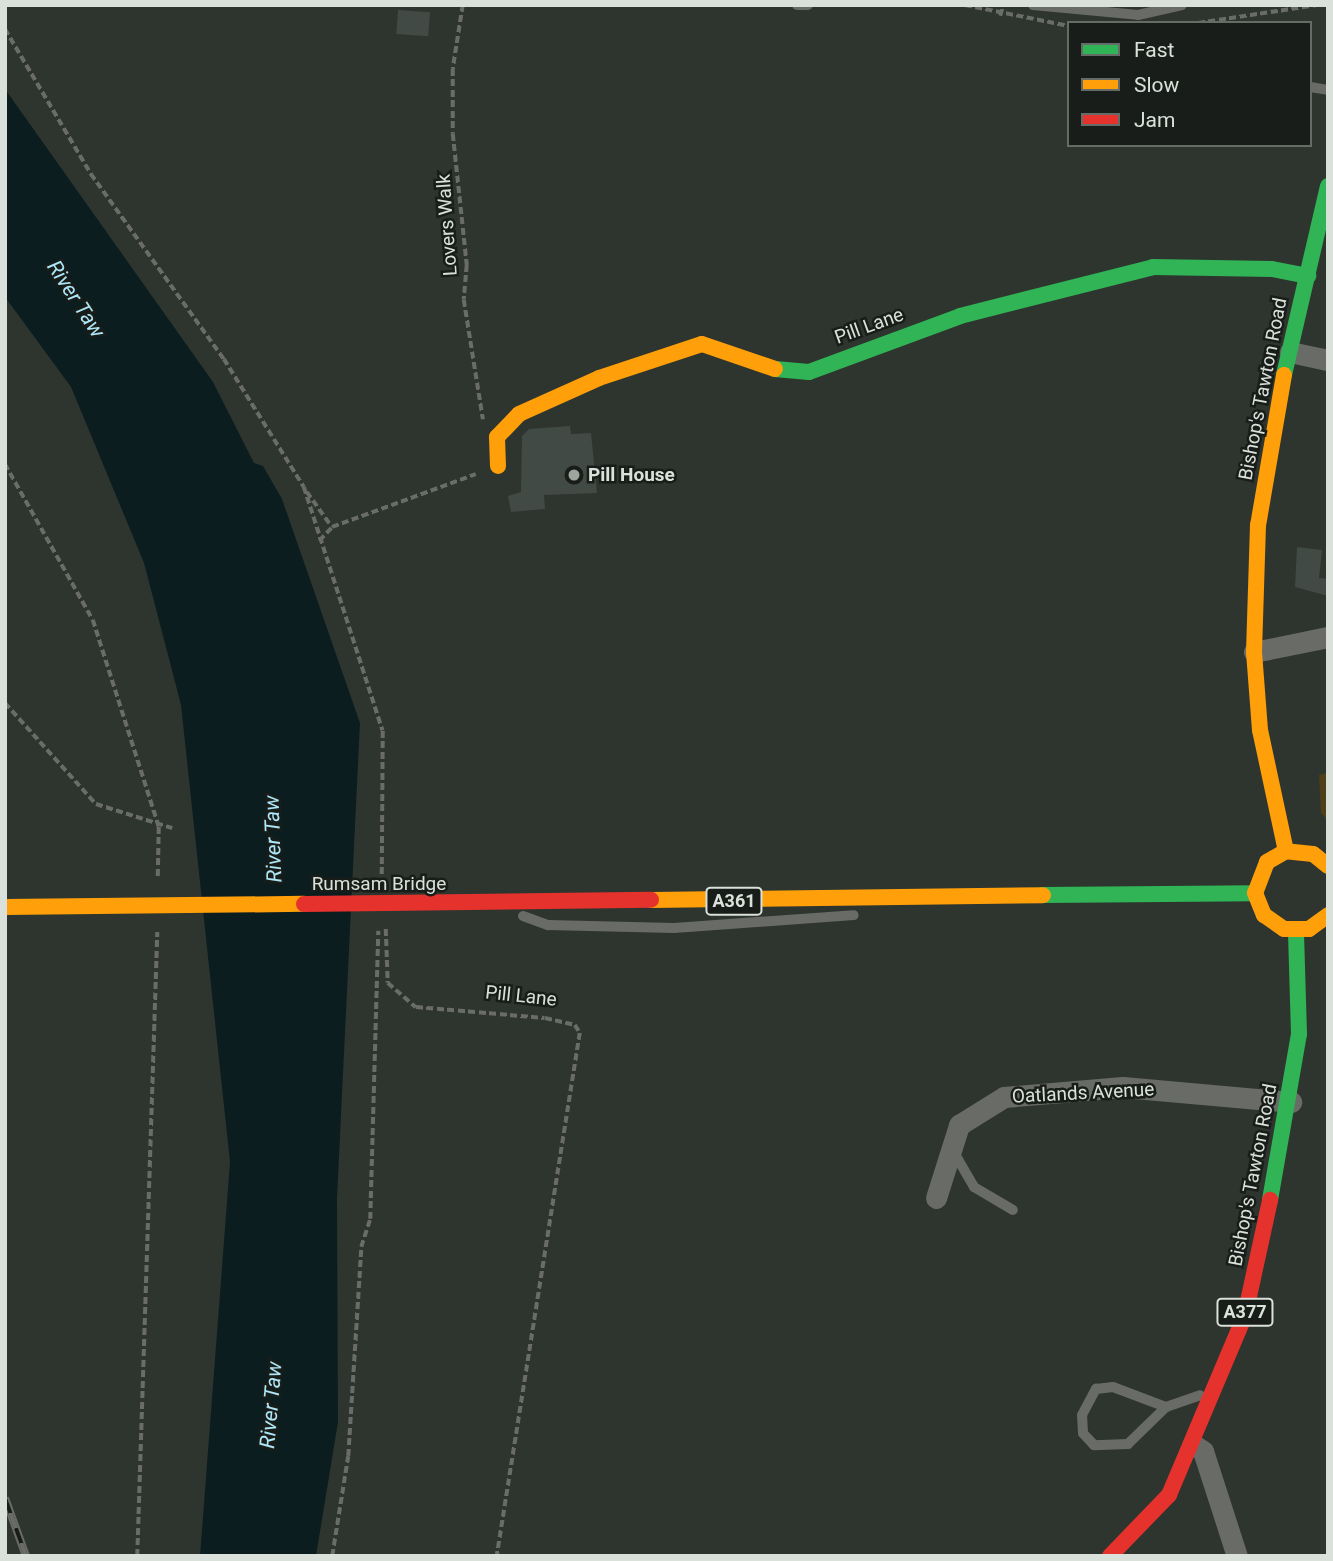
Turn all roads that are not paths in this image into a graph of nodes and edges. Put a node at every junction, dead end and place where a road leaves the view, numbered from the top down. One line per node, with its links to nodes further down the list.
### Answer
1 (797, 5): 2 (lane)
2 (808, 5)
3 (1033, 5): 5 (lane)
4 (1182, 5): 5 (lane)
5 (1137, 10)
6 (1328, 186): 7 (main road, Bishop's Tawton Road)
7 (1308, 276): 8 (main road, Bishop's Tawton Road); 10 (main road, Pill Lane)
8 (1290, 352): 9 (street); 12 (main road, Bishop's Tawton Road)
9 (1328, 360)
10 (498, 466)
11 (1328, 637): 12 (street)
12 (1254, 652): 13 (main road, Bishop's Tawton Road)
13 (1286, 851): 14 (main road); 15 (main road)
14 (1328, 866)
15 (1255, 893): 16 (main road, A361); 20 (main road)
16 (922, 899): 17 (main road, A361); 17 (lane)
17 (489, 904): 18 (main road, Rumsam Bridge / A361)
18 (5, 907)
19 (1328, 915): 20 (main road)
20 (1296, 931): 21 (main road, Bishop's Tawton Road / A377)
21 (1291, 1102): 22 (street, Oatlands Avenue); 25 (main road, Bishop's Tawton Road / A377)
22 (949, 1143): 23 (street, Oatlands Avenue); 24 (lane)
23 (936, 1198)
24 (1013, 1210)
25 (1216, 1389): 26 (lane); 27 (main road, Bishop's Tawton Road / A377)
26 (1166, 1406): 26 (lane)
27 (1194, 1445): 28 (main road, Bishop's Tawton Road / A377); 29 (street)
28 (1110, 1556)
29 (1237, 1556)

